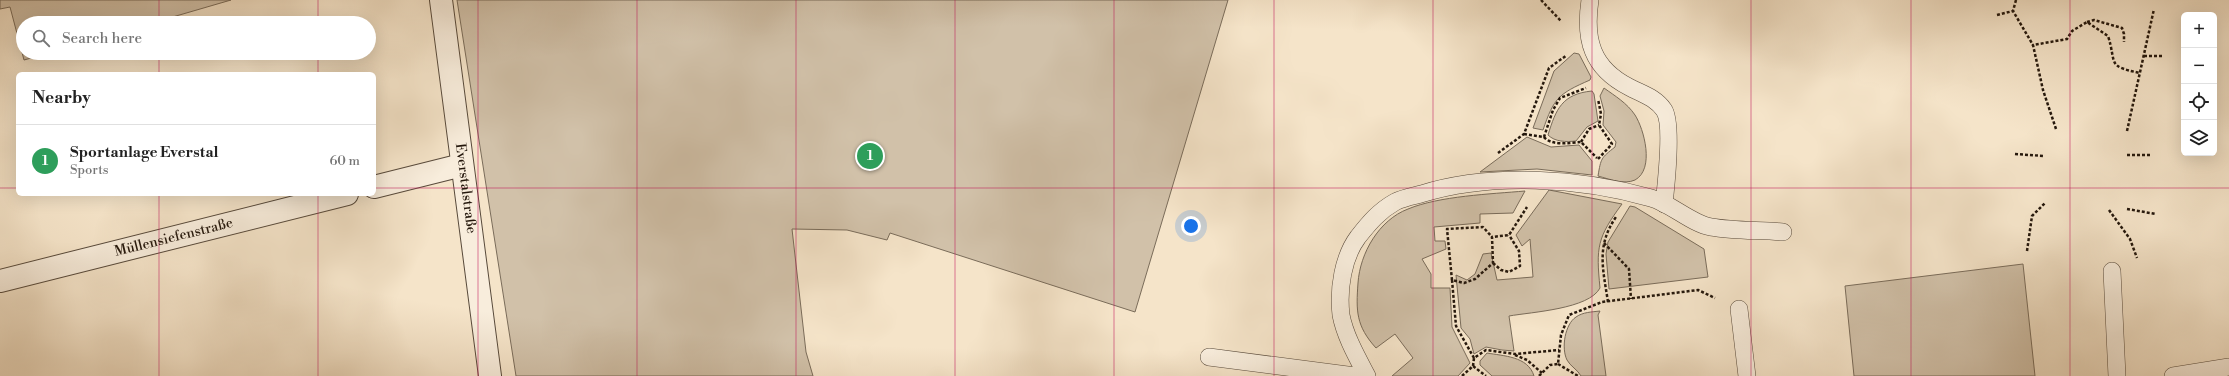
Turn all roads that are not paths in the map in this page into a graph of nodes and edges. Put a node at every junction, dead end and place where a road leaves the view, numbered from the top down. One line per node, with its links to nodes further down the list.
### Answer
1 (441, 0): 3 (street, Everstalstraße)
2 (1590, 0): 6 (lane)
3 (462, 165): 4 (street); 13 (street, Everstalstraße)
4 (376, 186)
5 (340, 196): 9 (street, Müllensiefenstraße)
6 (1664, 204): 7 (lane); 15 (lane)
7 (1783, 232)
8 (2112, 271): 17 (lane)
9 (0, 281)
10 (1739, 309): 16 (lane)
11 (1209, 357): 14 (lane)
12 (2229, 367): 18 (lane)
13 (490, 376)
14 (1355, 376)
15 (1367, 376)
16 (1747, 376)
17 (2117, 376)
18 (2174, 376)

